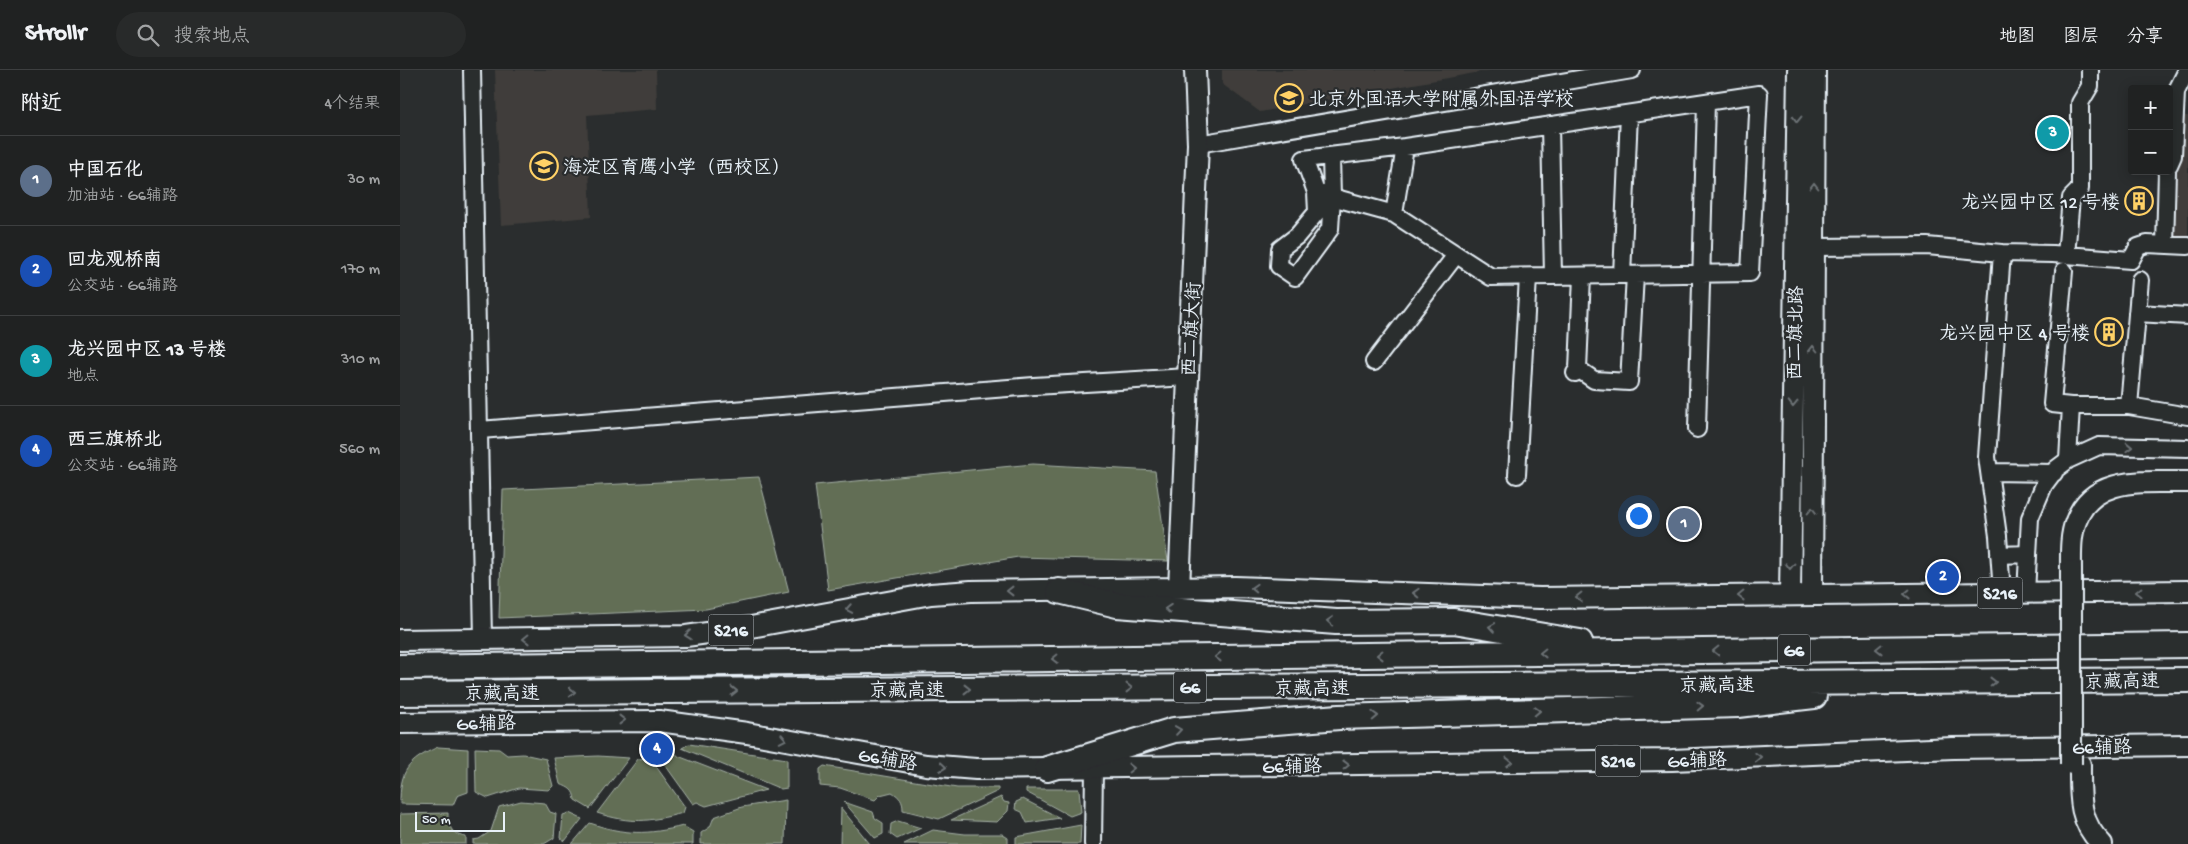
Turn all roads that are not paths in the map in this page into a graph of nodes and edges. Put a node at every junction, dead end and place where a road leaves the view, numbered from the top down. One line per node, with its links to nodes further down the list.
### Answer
1 (472, 70): 40 (street)
2 (1195, 70): 12 (main road, 西二旗大街)
3 (1632, 70): 8 (street)
4 (1798, 70): 56 (main road, 西二旗北路, one-way to 56)
5 (1815, 70): 21 (main road, 西二旗北路, one-way to 5)
6 (2090, 70): 24 (street)
7 (2187, 70): 15 (street)
8 (1615, 71): 12 (street)
9 (1706, 102): 10 (street); 26 (street); 26 (street)
10 (1628, 114): 11 (street); 27 (street)
11 (1550, 126): 13 (street); 28 (street)
12 (1198, 144): 35 (main road, 西二旗大街)
13 (1405, 147): 14 (street); 18 (street)
14 (1331, 156): 17 (street); 17 (street)
15 (2173, 156)
16 (2166, 175): 19 (street)
17 (1324, 194): 18 (street)
18 (1394, 214): 23 (street)
19 (2165, 245): 20 (street); 24 (street)
20 (2188, 246)
21 (1814, 247): 22 (street); 57 (main road, 西二旗北路, one-way to 21)
22 (2002, 253): 24 (street); 43 (street)
23 (1456, 254): 30 (street); 34 (street)
24 (2066, 255)
25 (2064, 272): 36 (street)
26 (1701, 274): 27 (street); 39 (street)
27 (1628, 275): 29 (street); 29 (street)
28 (1553, 276): 29 (street); 30 (street)
29 (1582, 276)
30 (1528, 277): 45 (street)
31 (2140, 280): 32 (street)
32 (2137, 313): 33 (street); 37 (street)
33 (2188, 316)
34 (1374, 362)
35 (1188, 377): 40 (street); 51 (main road, 西二旗大街)
36 (2071, 406): 37 (street); 42 (street)
37 (2129, 406): 38 (street)
38 (2188, 416)
39 (1697, 429)
40 (480, 430): 59 (street)
41 (2188, 448): 42 (street, one-way to 41)
42 (2075, 456): 44 (street)
43 (1990, 472): 44 (street); 49 (street)
44 (2054, 473): 48 (street)
45 (1517, 475)
46 (2188, 482): 50 (main road)
47 (2188, 491): 50 (main road)
48 (2028, 554): 49 (street); 55 (street)
49 (1999, 555): 54 (street)
50 (2076, 571): 73 (main road)
51 (1179, 589): 52 (main road, S216); 56 (main road, S216, one-way to 51)
52 (1059, 591): 59 (main road, S216, one-way to 59); 62 (highway, one-way to 52)
53 (2188, 591): 55 (main road, S216, one-way to 55)
54 (2002, 593): 55 (main road, S216); 57 (main road, S216, one-way to 57)
55 (2026, 593)
56 (1790, 595): 57 (main road, S216)
57 (1812, 595)
58 (427, 639): 59 (main road, S216); 60 (main road, S216); 63 (main road)
59 (483, 639)
60 (400, 640)
61 (2183, 646): 62 (highway, 京藏高速 / G6, one-way to 62)
62 (1644, 652): 64 (highway, 京藏高速 / G6, one-way to 64)
63 (400, 663)
64 (400, 667)
65 (2188, 680): 66 (highway, 京藏高速 / G6, one-way to 65)
66 (1944, 682): 67 (highway, 京藏高速 / G6, one-way to 66); 75 (highway, one-way to 66)
67 (400, 693)
68 (400, 702): 69 (main road)
69 (433, 722): 70 (main road, G6辅路 / S216); 71 (main road); 75 (main road, G6辅路 / S216, one-way to 75)
70 (400, 723)
71 (400, 731)
72 (2188, 745): 74 (main road, G6辅路 / S216, one-way to 72)
73 (2076, 764): 77 (main road); 78 (main road)
74 (1094, 768): 75 (main road, G6辅路 / S216); 76 (street)
75 (1047, 769)
76 (1092, 844)
77 (2086, 844)
78 (2102, 844)

